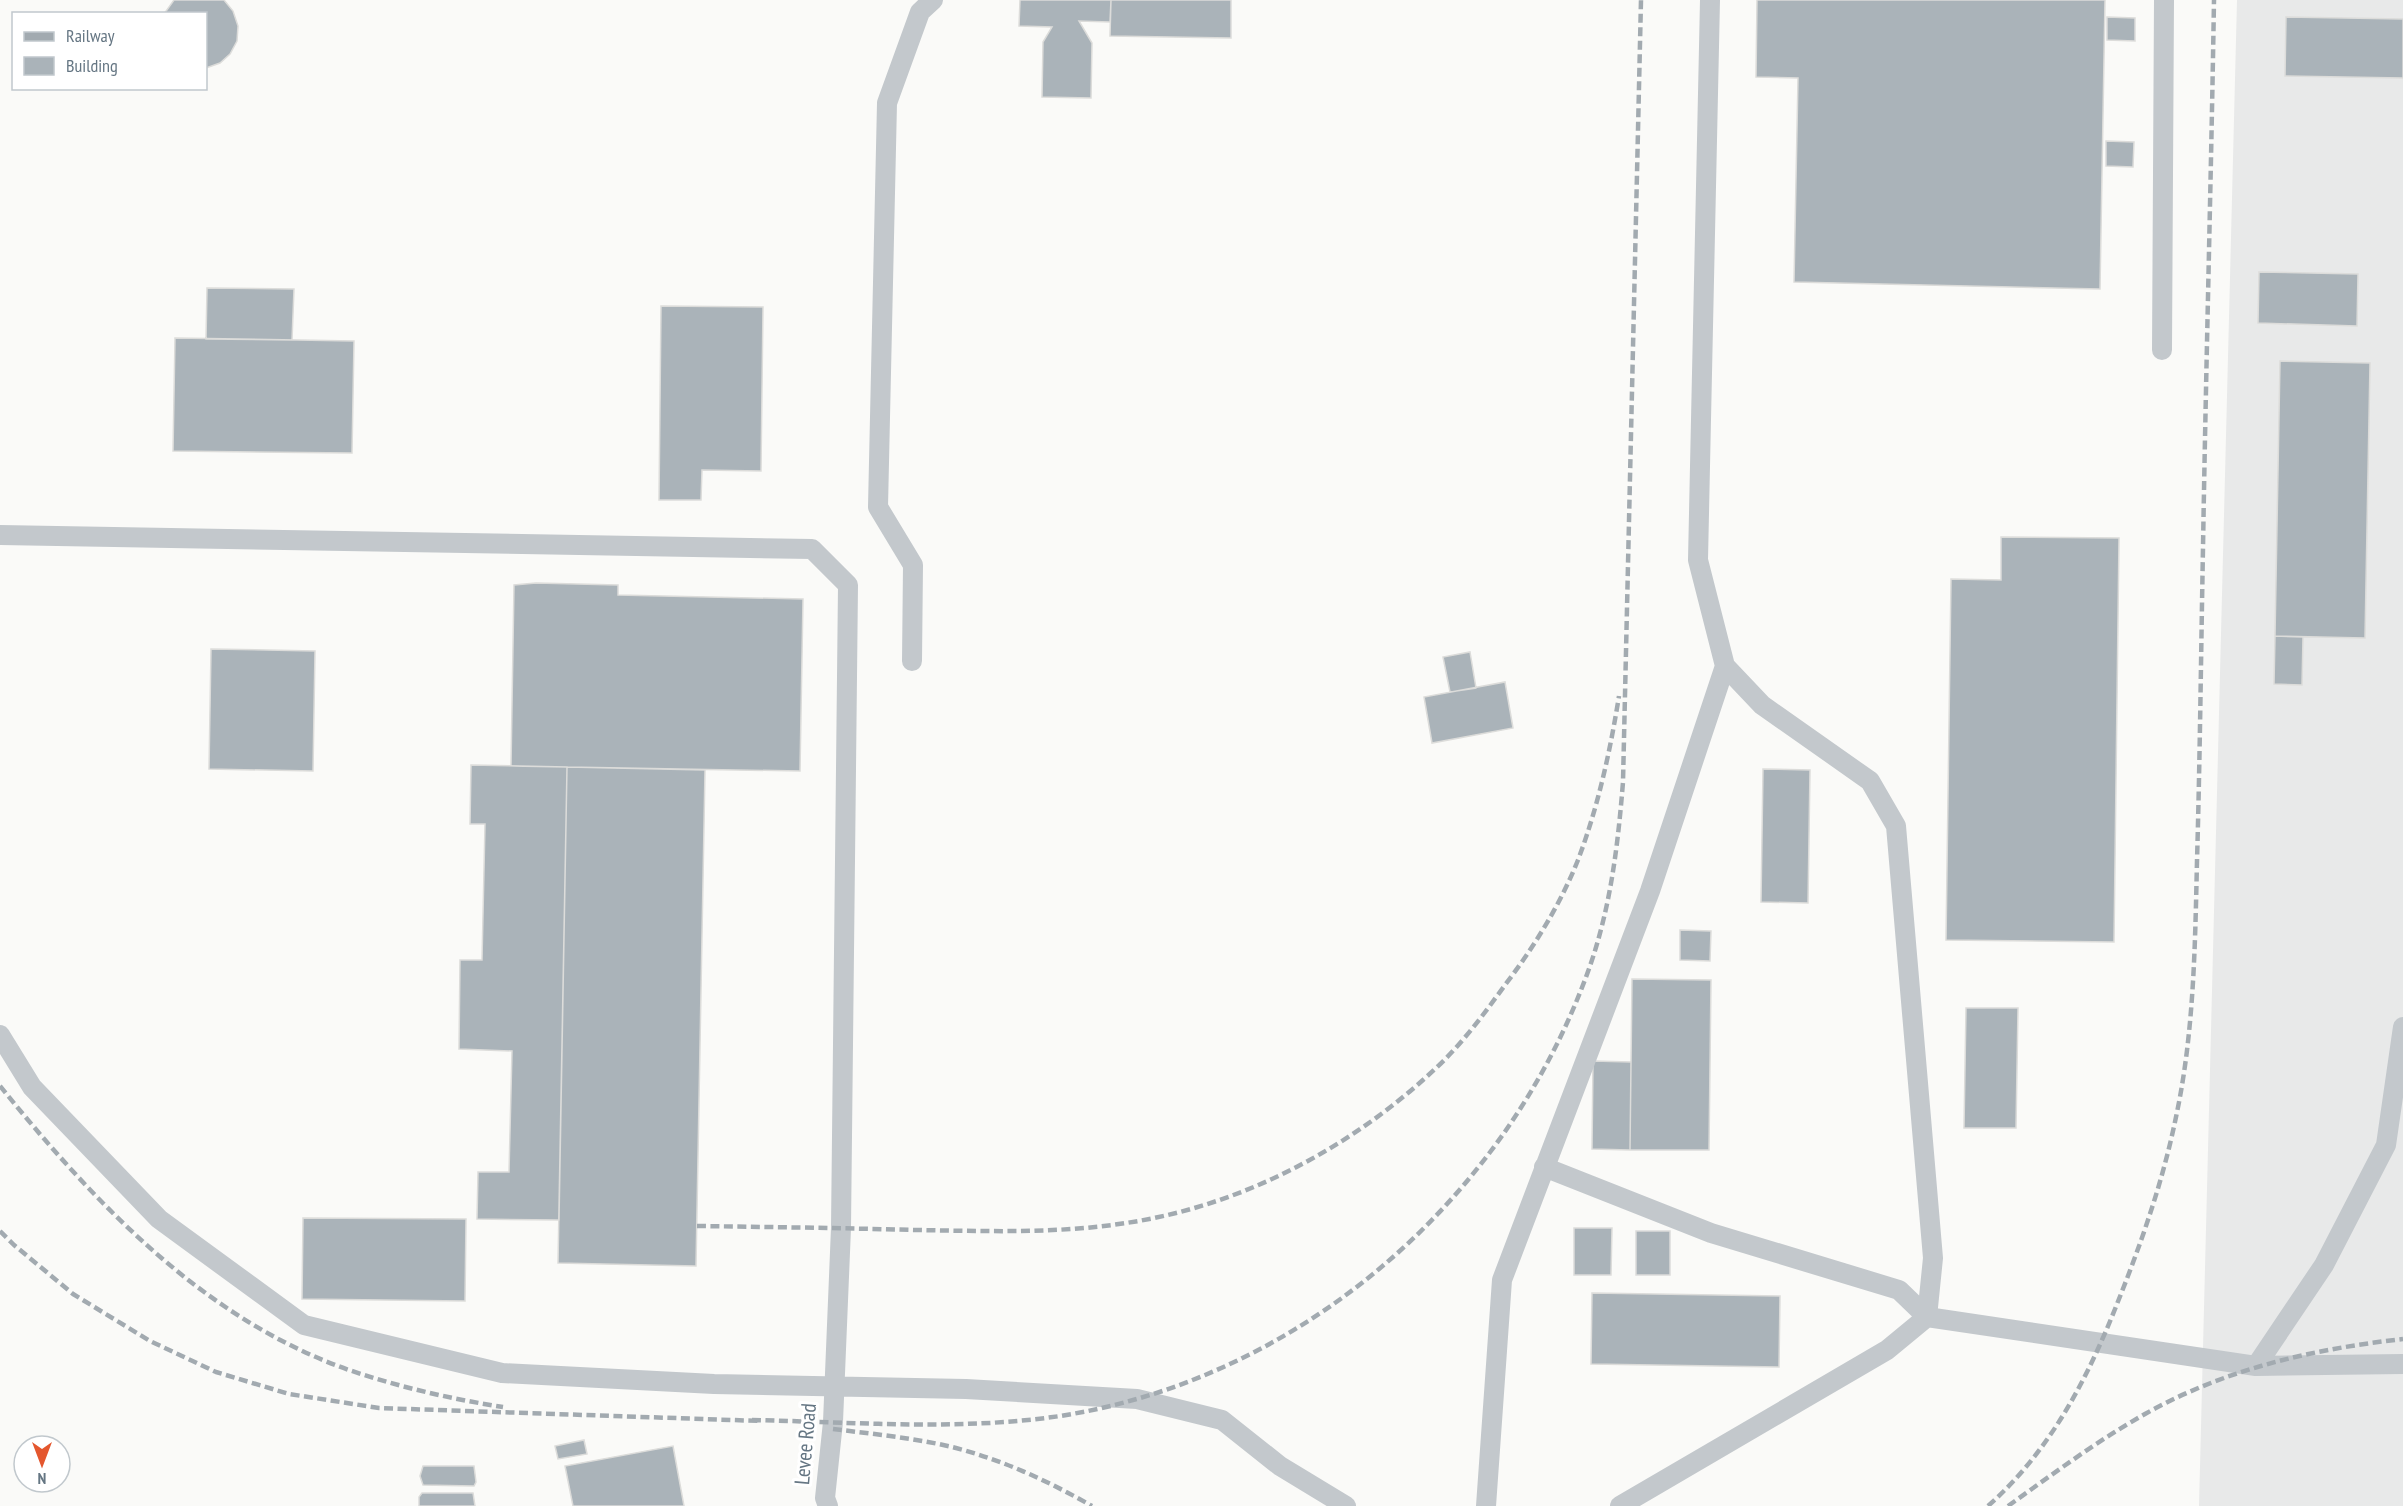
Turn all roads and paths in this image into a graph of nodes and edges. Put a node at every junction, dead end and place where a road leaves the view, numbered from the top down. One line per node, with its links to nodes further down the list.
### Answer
1 (933, 0): 6 (lane)
2 (1710, 0): 7 (lane)
3 (2164, 0): 4 (lane)
4 (2162, 350)
5 (0, 535): 14 (lane, Levee Road)
6 (912, 661)
7 (1725, 666): 10 (lane); 11 (lane)
8 (2403, 1027): 13 (lane)
9 (0, 1035): 14 (lane)
10 (1544, 1167): 11 (lane); 17 (lane)
11 (1927, 1317): 13 (lane); 18 (lane)
12 (2403, 1364): 13 (lane)
13 (2256, 1366)
14 (834, 1385): 15 (lane, Levee Road); 16 (lane)
15 (828, 1506)
16 (1346, 1506)
17 (1486, 1506)
18 (1620, 1506)

